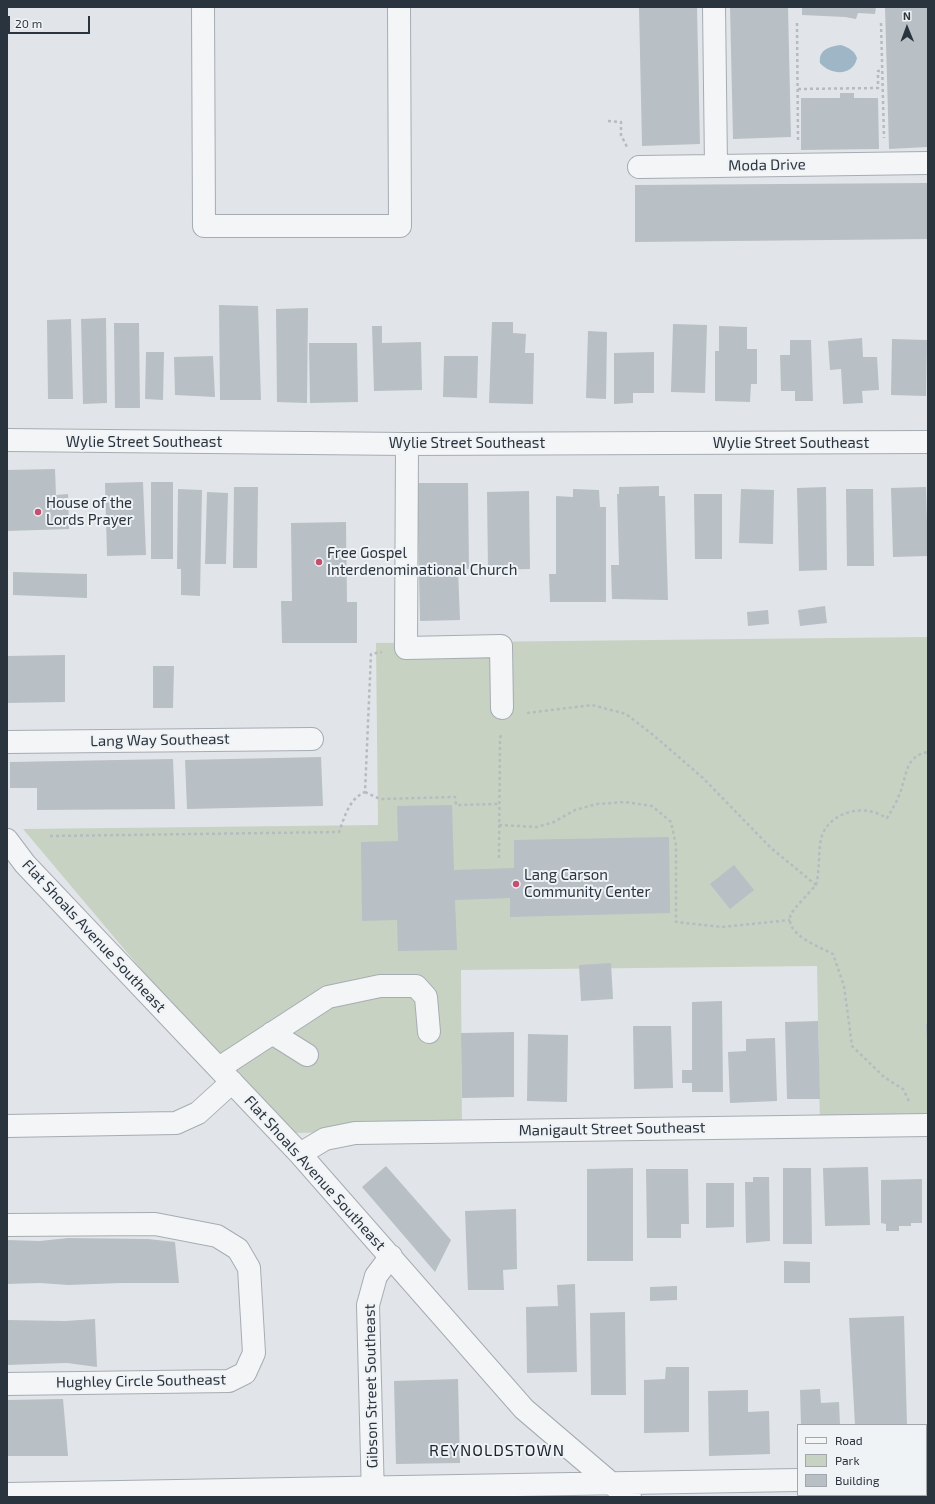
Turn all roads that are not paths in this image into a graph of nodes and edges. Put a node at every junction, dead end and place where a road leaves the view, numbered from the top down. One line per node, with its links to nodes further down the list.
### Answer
1 (203, 7): 2 (street)
2 (399, 7)
3 (714, 7): 5 (street, Moda Drive)
4 (928, 163): 5 (street, Moda Drive)
5 (716, 166): 6 (street)
6 (639, 167)
7 (7, 440): 9 (street, Wylie Street Southeast)
8 (928, 442): 9 (street, Wylie Street Southeast)
9 (407, 444): 10 (street)
10 (512, 712)
11 (312, 739): 12 (street, Lang Way Southeast)
12 (7, 742)
13 (7, 840): 17 (street, Flat Shoals Avenue Southeast)
14 (429, 1032): 15 (street)
15 (272, 1033): 16 (street); 17 (street)
16 (307, 1055)
17 (225, 1075): 19 (street); 20 (street, Flat Shoals Avenue Southeast)
18 (928, 1125): 20 (street, Manigault Street Southeast)
19 (7, 1126)
20 (300, 1154): 22 (street, Flat Shoals Avenue Southeast)
21 (7, 1225): 23 (street, Hughley Circle Southeast)
22 (391, 1256): 25 (street, Flat Shoals Avenue Southeast); 26 (street, Gibson Street Southeast)
23 (7, 1384)
24 (797, 1480): 25 (street)
25 (613, 1485): 26 (street); 28 (street, Flat Shoals Avenue Southeast)
26 (373, 1493): 27 (street)
27 (7, 1494)
28 (630, 1497)

